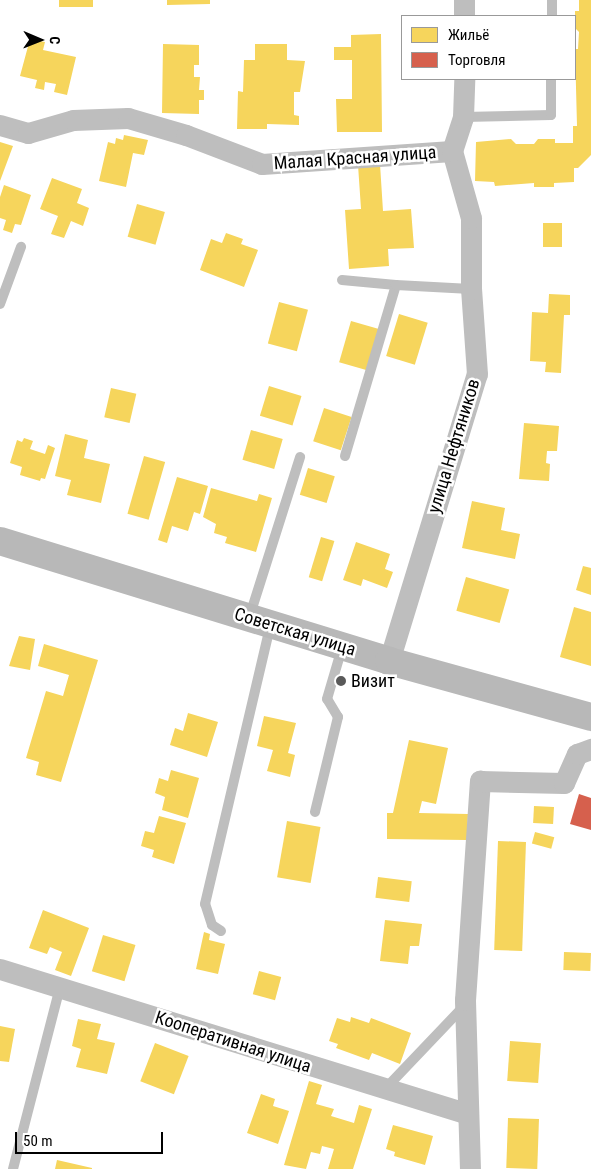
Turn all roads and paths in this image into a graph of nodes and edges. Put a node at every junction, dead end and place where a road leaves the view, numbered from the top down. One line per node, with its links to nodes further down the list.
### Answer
1 (464, 0): 3 (street)
2 (552, 0): 4 (lane)
3 (464, 15)
4 (552, 15)
5 (464, 80): 7 (street)
6 (551, 80): 7 (lane)
7 (463, 116): 9 (street)
8 (0, 125): 9 (street, Малая Красная улица)
9 (452, 151): 13 (street, улица Нефтяников)
10 (21, 247): 14 (lane)
11 (342, 280): 12 (lane)
12 (396, 285): 13 (lane); 16 (lane)
13 (471, 289): 20 (street, улица Нефтяников)
14 (0, 304)
15 (300, 456): 18 (lane)
16 (345, 456)
17 (0, 541): 18 (street, Советская улица)
18 (260, 621): 19 (street, Советская улица); 24 (lane)
19 (342, 647): 20 (street, Советская улица); 23 (lane)
20 (389, 661): 21 (street, Советская улица)
21 (591, 717)
22 (591, 749): 27 (street)
23 (314, 812)
24 (221, 931)
25 (0, 969): 26 (street, Кооперативная улица)
26 (60, 987): 28 (street, Кооперативная улица); 30 (lane)
27 (465, 1005): 28 (lane); 29 (street)
28 (384, 1090): 29 (street, Кооперативная улица)
29 (467, 1114): 31 (street)
30 (14, 1169)
31 (470, 1169)

